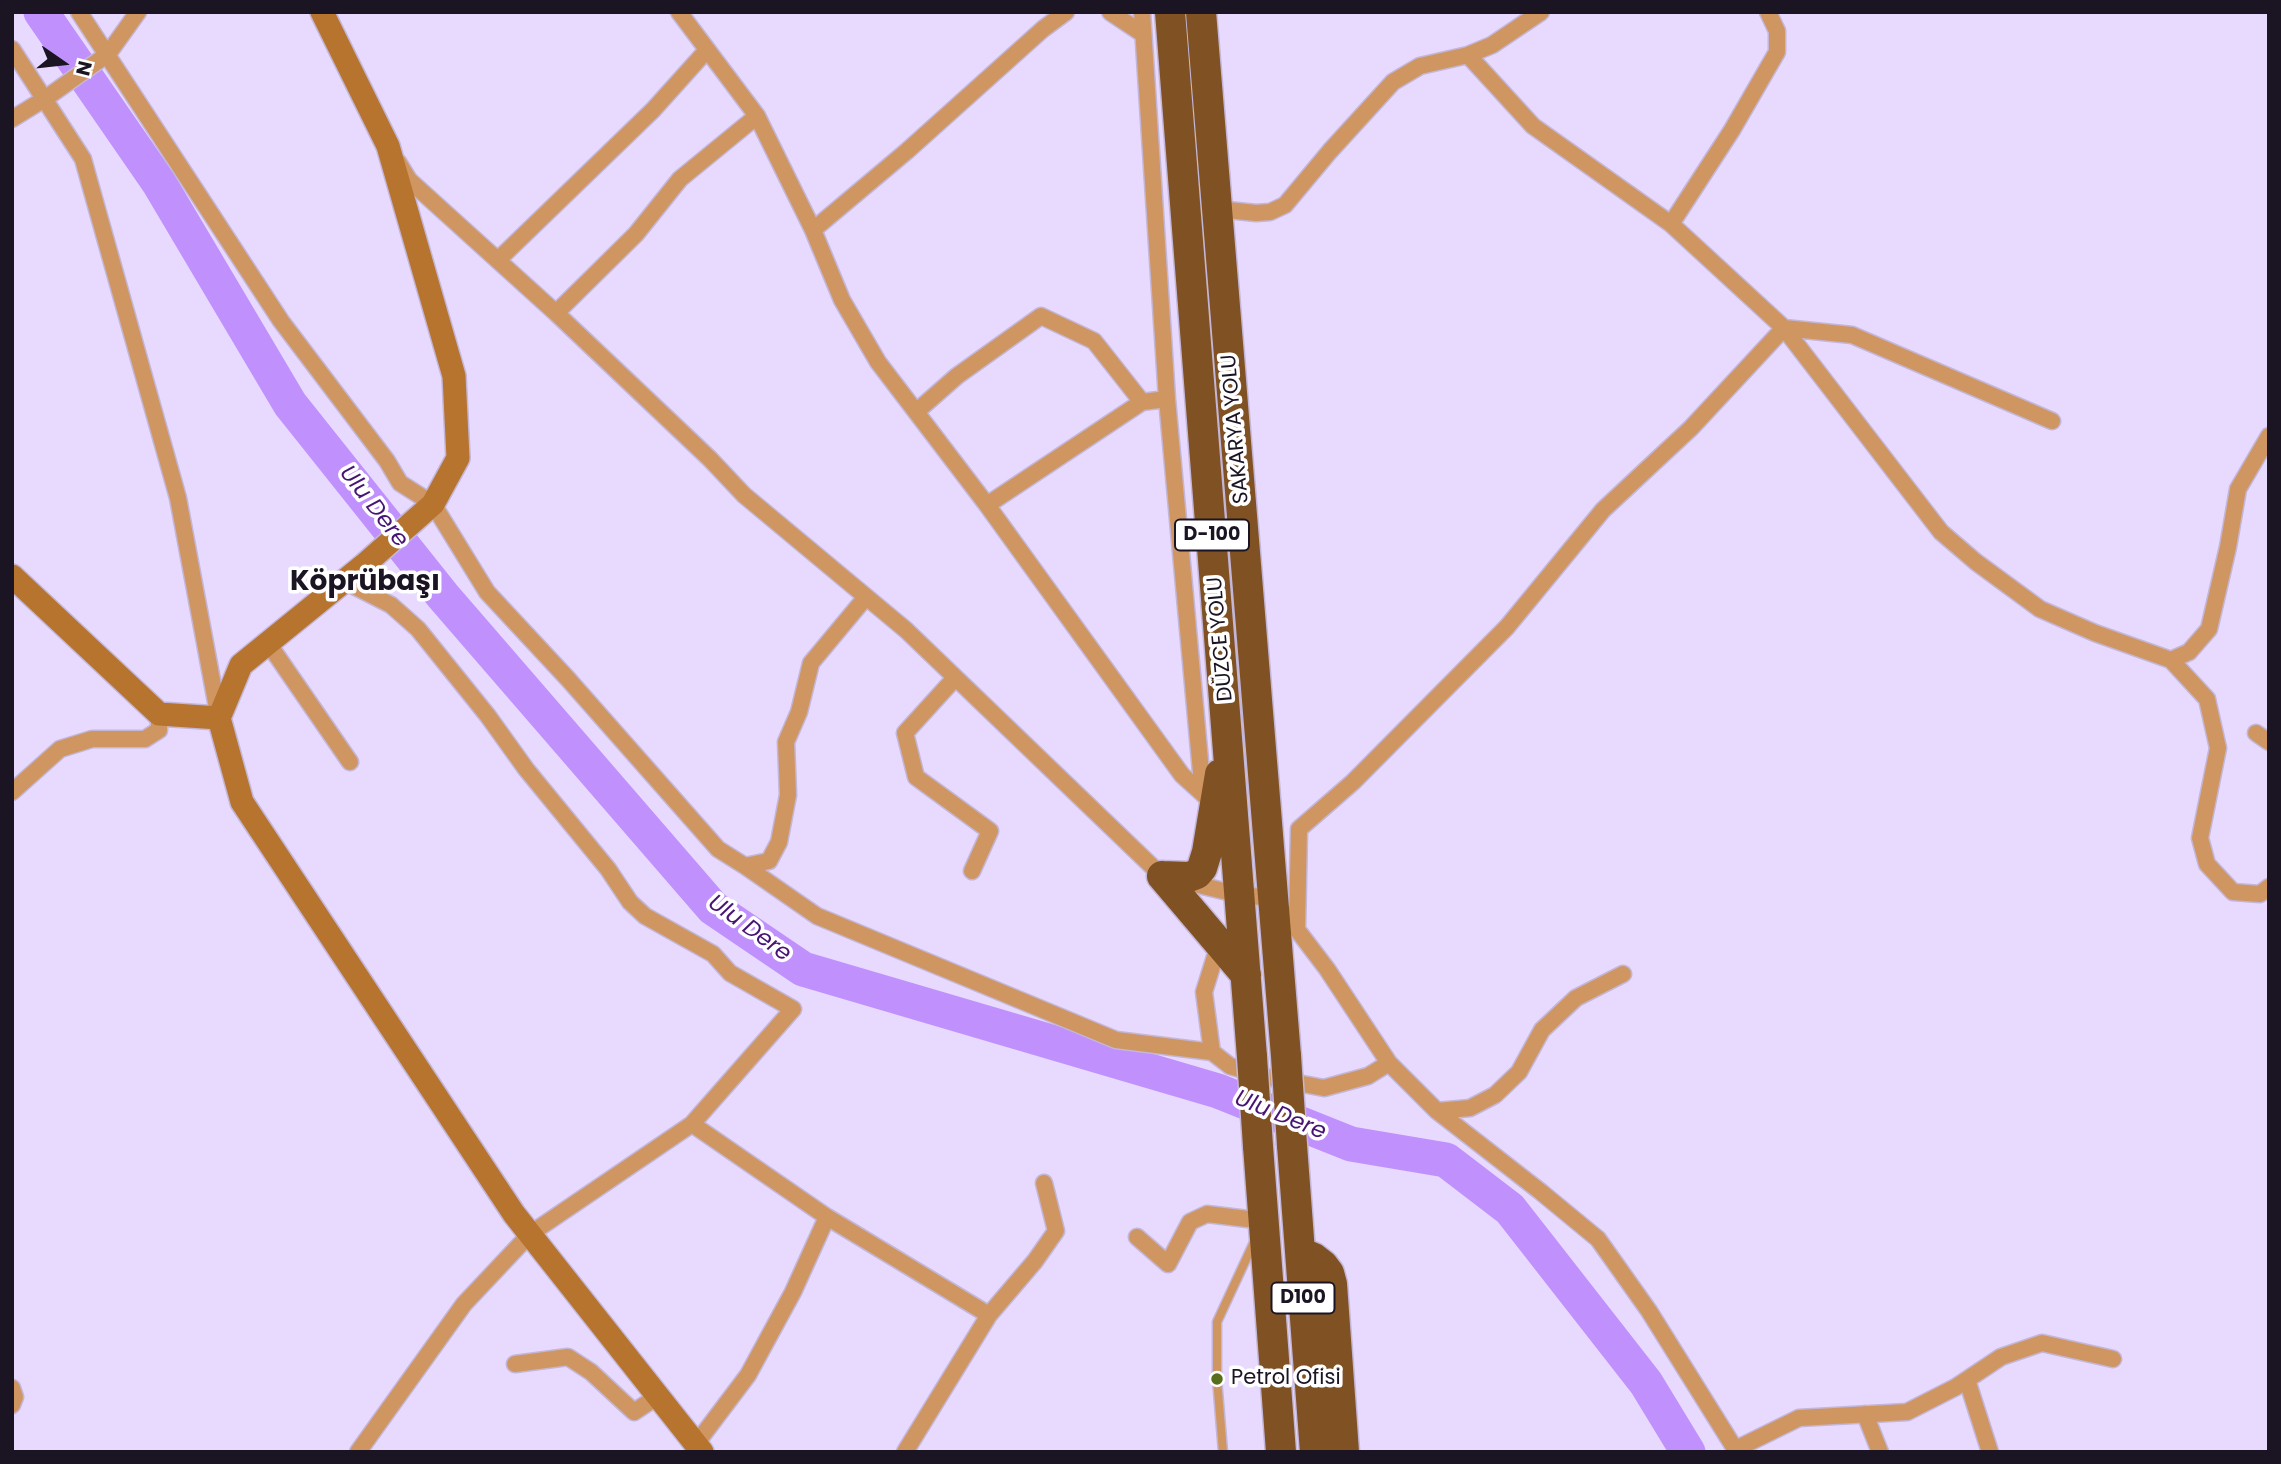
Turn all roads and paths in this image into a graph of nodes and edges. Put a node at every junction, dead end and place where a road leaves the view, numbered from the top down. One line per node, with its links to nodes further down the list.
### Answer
1 (79, 12): 15 (street)
2 (138, 12): 15 (street)
3 (322, 12): 20 (main road)
4 (679, 12): 14 (street)
5 (1066, 12): 23 (street)
6 (1110, 12): 12 (street)
7 (1142, 12): 12 (street)
8 (1170, 12): 42 (highway, DÜZCE YOLU / D-100)
9 (1768, 12): 22 (street)
10 (1530, 15): 16 (street)
11 (1203, 21): 21 (highway, SAKARYA YOLU / D-100)
12 (1143, 34): 27 (street)
13 (12, 49): 17 (street)
14 (707, 50): 18 (street); 24 (street)
15 (107, 55): 17 (street); 32 (street)
16 (1468, 55): 21 (street); 22 (street)
17 (46, 99): 19 (street); 41 (street)
18 (757, 116): 23 (street); 25 (street)
19 (12, 119)
20 (388, 146): 24 (street); 32 (main road)
21 (1218, 209): 52 (highway, SAKARYA YOLU / D-100)
22 (1671, 224): 26 (street)
23 (813, 230): 29 (street)
24 (499, 259): 25 (street)
25 (556, 313): 36 (street)
26 (1784, 328): 30 (street); 38 (street); 53 (street)
27 (1167, 399): 28 (street); 45 (street)
28 (1142, 402): 29 (street); 33 (street)
29 (916, 412): 33 (street)
30 (2052, 421)
31 (2269, 436): 38 (street)
32 (433, 503): 35 (main road); 47 (street)
33 (987, 505): 45 (street)
34 (12, 576): 40 (main road)
35 (344, 581): 37 (main road); 62 (street)
36 (866, 597): 39 (street); 47 (street)
37 (268, 643): 41 (main road); 43 (street)
38 (2171, 660): 50 (street)
39 (955, 678): 48 (street); 49 (street)
40 (159, 714): 41 (main road); 44 (street)
41 (219, 718): 66 (main road)
42 (1228, 732): 45 (highway); 46 (highway, DÜZCE YOLU / D-100)
43 (350, 762)
44 (12, 792)
45 (1209, 800): 46 (street); 49 (highway)
46 (1235, 828): 51 (highway, DÜZCE YOLU / D-100)
47 (745, 866): 57 (street)
48 (972, 871)
49 (1162, 876): 51 (street); 54 (highway)
50 (2269, 887)
51 (1240, 895): 52 (street); 56 (highway, DÜZCE YOLU / D-100)
52 (1273, 898): 53 (street); 58 (highway, SAKARYA YOLU / D-100)
53 (1297, 928): 60 (street)
54 (1219, 944): 56 (highway); 57 (street)
55 (1623, 974): 61 (street)
56 (1246, 975): 59 (highway, DÜZCE YOLU / D-100)
57 (1212, 1052): 60 (street)
58 (1286, 1056): 68 (highway, D100, bridge)
59 (1252, 1057): 65 (highway, D100, bridge)
60 (1389, 1063): 61 (street)
61 (1437, 1111): 78 (street)
62 (692, 1124): 64 (street); 66 (street)
63 (1044, 1183): 69 (street)
64 (827, 1217): 69 (street); 77 (street)
65 (1264, 1221): 67 (street); 81 (lane); 82 (highway, D100)
66 (530, 1234): 74 (main road); 79 (street)
67 (1137, 1237)
68 (1300, 1252): 83 (highway, D100); 84 (highway)
69 (989, 1315): 80 (street)
70 (2113, 1359): 72 (street)
71 (516, 1364): 74 (street)
72 (1967, 1380): 76 (street); 86 (street)
73 (12, 1388): 75 (street)
74 (658, 1396): 77 (main road)
75 (12, 1405)
76 (1865, 1414): 78 (street); 85 (street)
77 (699, 1448)
78 (1737, 1450)
79 (358, 1452)
80 (905, 1452)
81 (1223, 1452)
82 (1281, 1452)
83 (1315, 1452)
84 (1344, 1452)
85 (1880, 1452)
86 (1990, 1452)

